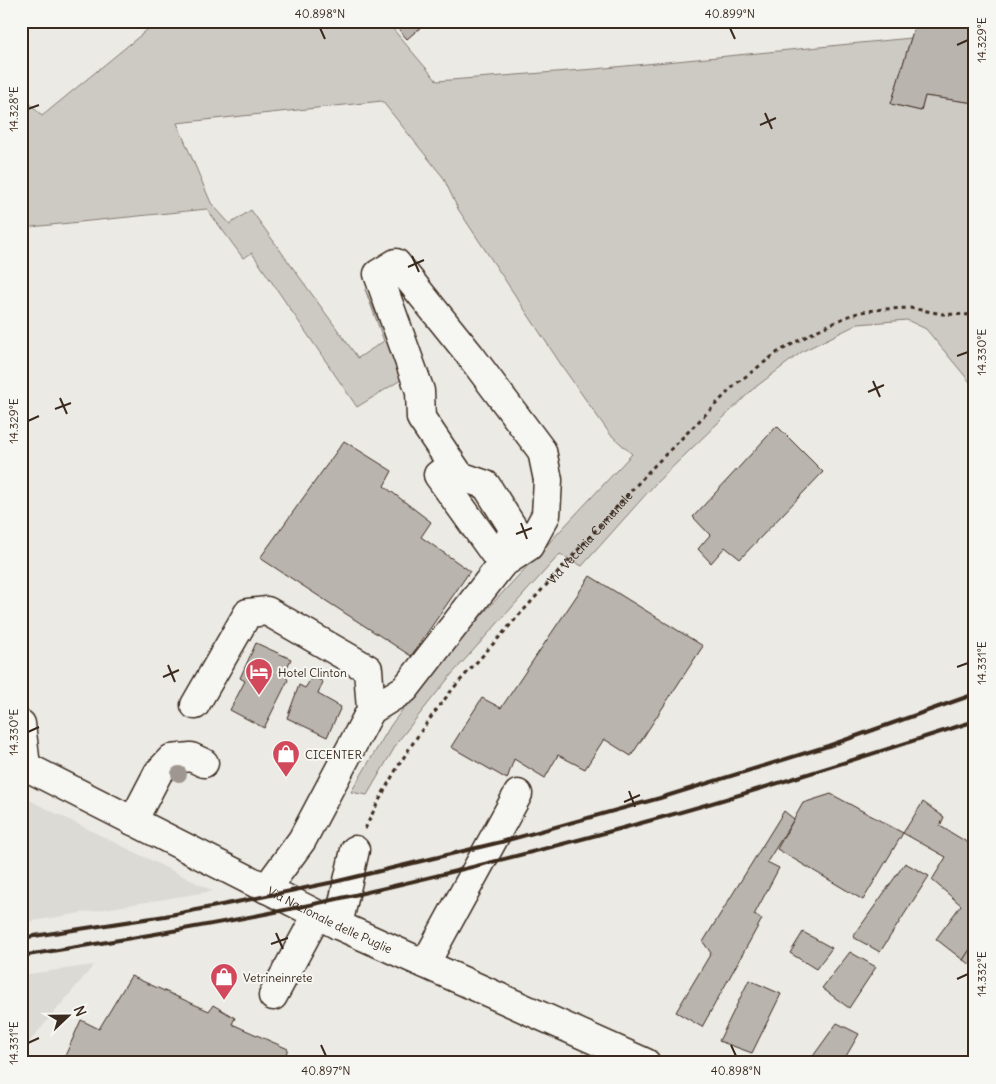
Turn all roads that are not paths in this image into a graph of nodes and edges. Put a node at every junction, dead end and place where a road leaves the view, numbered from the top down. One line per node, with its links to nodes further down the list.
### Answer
1 (502, 564): 1 (main road); 3 (main road)
2 (195, 704): 3 (main road)
3 (371, 710): 10 (main road)
4 (21, 724): 6 (main road)
5 (204, 763): 8 (main road)
6 (24, 765): 8 (main road, Via Nazionale delle Puglie)
7 (518, 794): 12 (main road)
8 (133, 821): 10 (main road, Via Nazionale delle Puglie)
9 (355, 850): 11 (main road)
10 (266, 888): 11 (main road, Via Nazionale delle Puglie)
11 (328, 920): 12 (main road, Via Nazionale delle Puglie); 13 (main road)
12 (425, 964): 14 (main road, Via Nazionale delle Puglie)
13 (273, 996)
14 (646, 1063)

